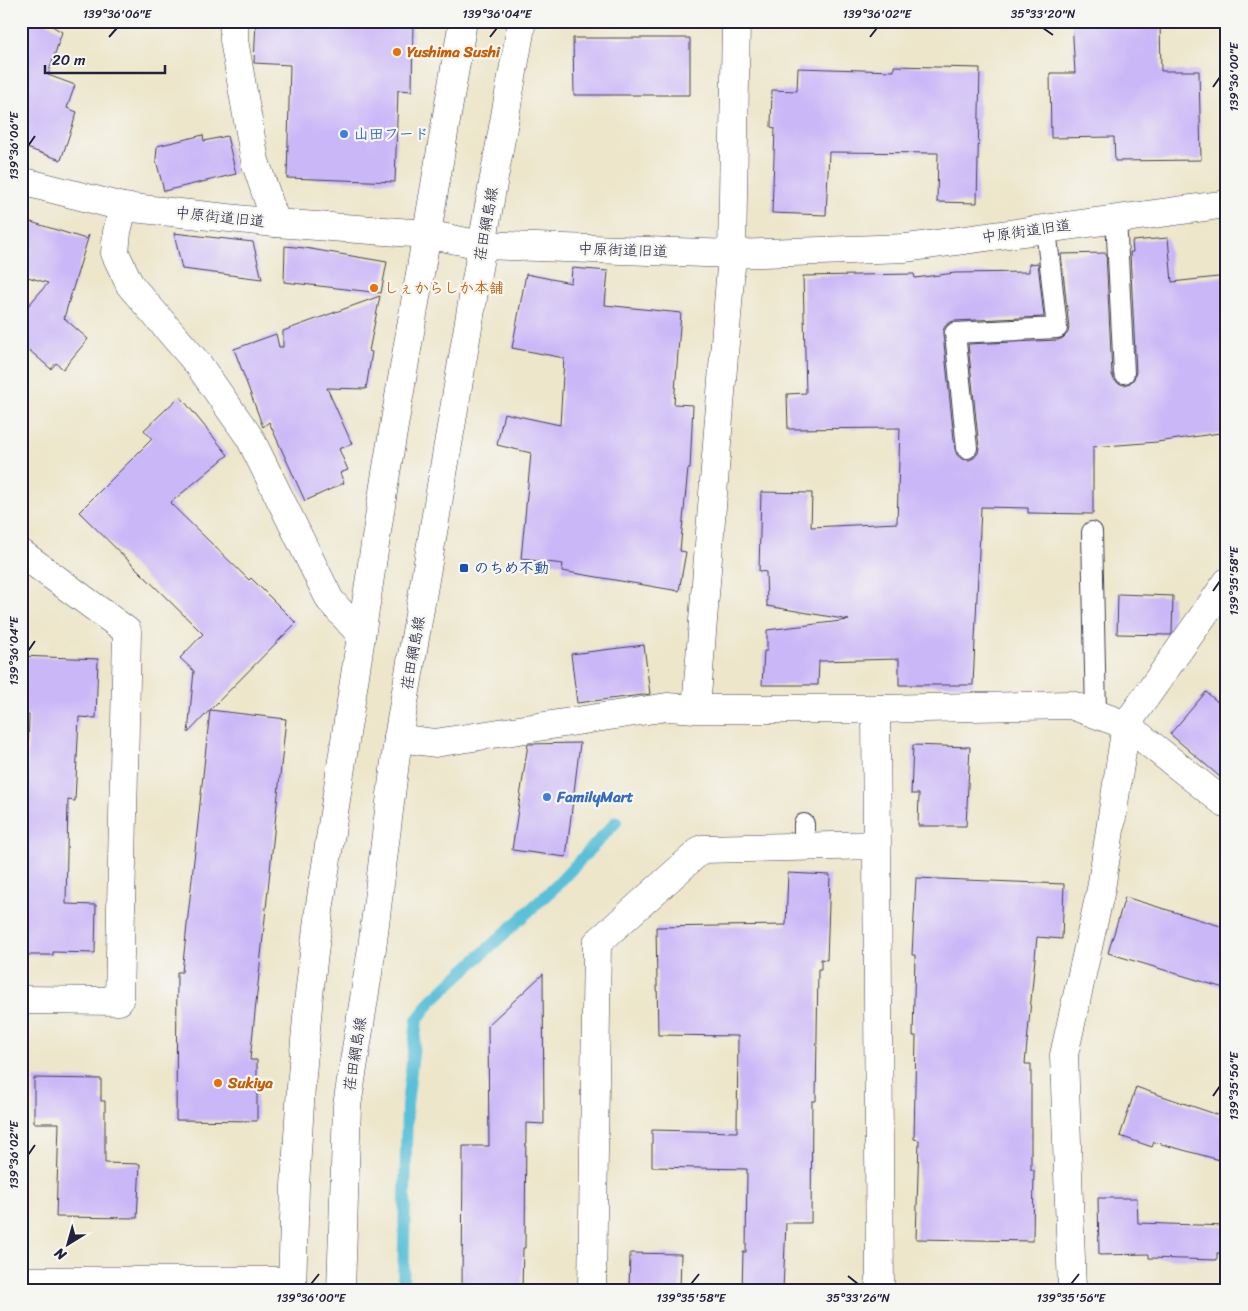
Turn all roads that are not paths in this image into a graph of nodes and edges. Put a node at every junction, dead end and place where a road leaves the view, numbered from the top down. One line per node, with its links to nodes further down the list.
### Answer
1 (234, 21): 9 (street)
2 (463, 21): 11 (street)
3 (522, 21): 12 (street, 荏田綱島線)
4 (736, 21): 13 (street)
5 (21, 181): 7 (street, 中原街道旧道)
6 (1227, 204): 8 (street, 中原街道旧道)
7 (124, 207): 9 (street, 中原街道旧道); 19 (street)
8 (1116, 218): 10 (street, 中原街道旧道); 14 (lane)
9 (276, 223): 11 (street, 中原街道旧道)
10 (1046, 229): 13 (street, 中原街道旧道); 15 (lane)
11 (426, 234): 12 (street, 中原街道旧道); 19 (street)
12 (482, 245): 13 (street, 中原街道旧道); 24 (street, 荏田綱島線)
13 (732, 254): 20 (street)
14 (1124, 373)
15 (967, 448)
16 (1092, 532): 22 (lane)
17 (21, 553): 27 (street)
18 (1227, 582): 23 (street)
19 (361, 635): 29 (street)
20 (696, 709): 21 (street); 24 (street)
21 (876, 709): 22 (street); 26 (street)
22 (1096, 714): 23 (street)
23 (1126, 725): 25 (street); 33 (street)
24 (398, 738): 30 (street, 荏田綱島線)
25 (1227, 805)
26 (877, 845): 31 (street); 32 (street)
27 (21, 1000)
28 (21, 1281): 29 (street)
29 (292, 1285)
30 (341, 1290)
31 (592, 1290)
32 (880, 1290)
33 (1072, 1290)

